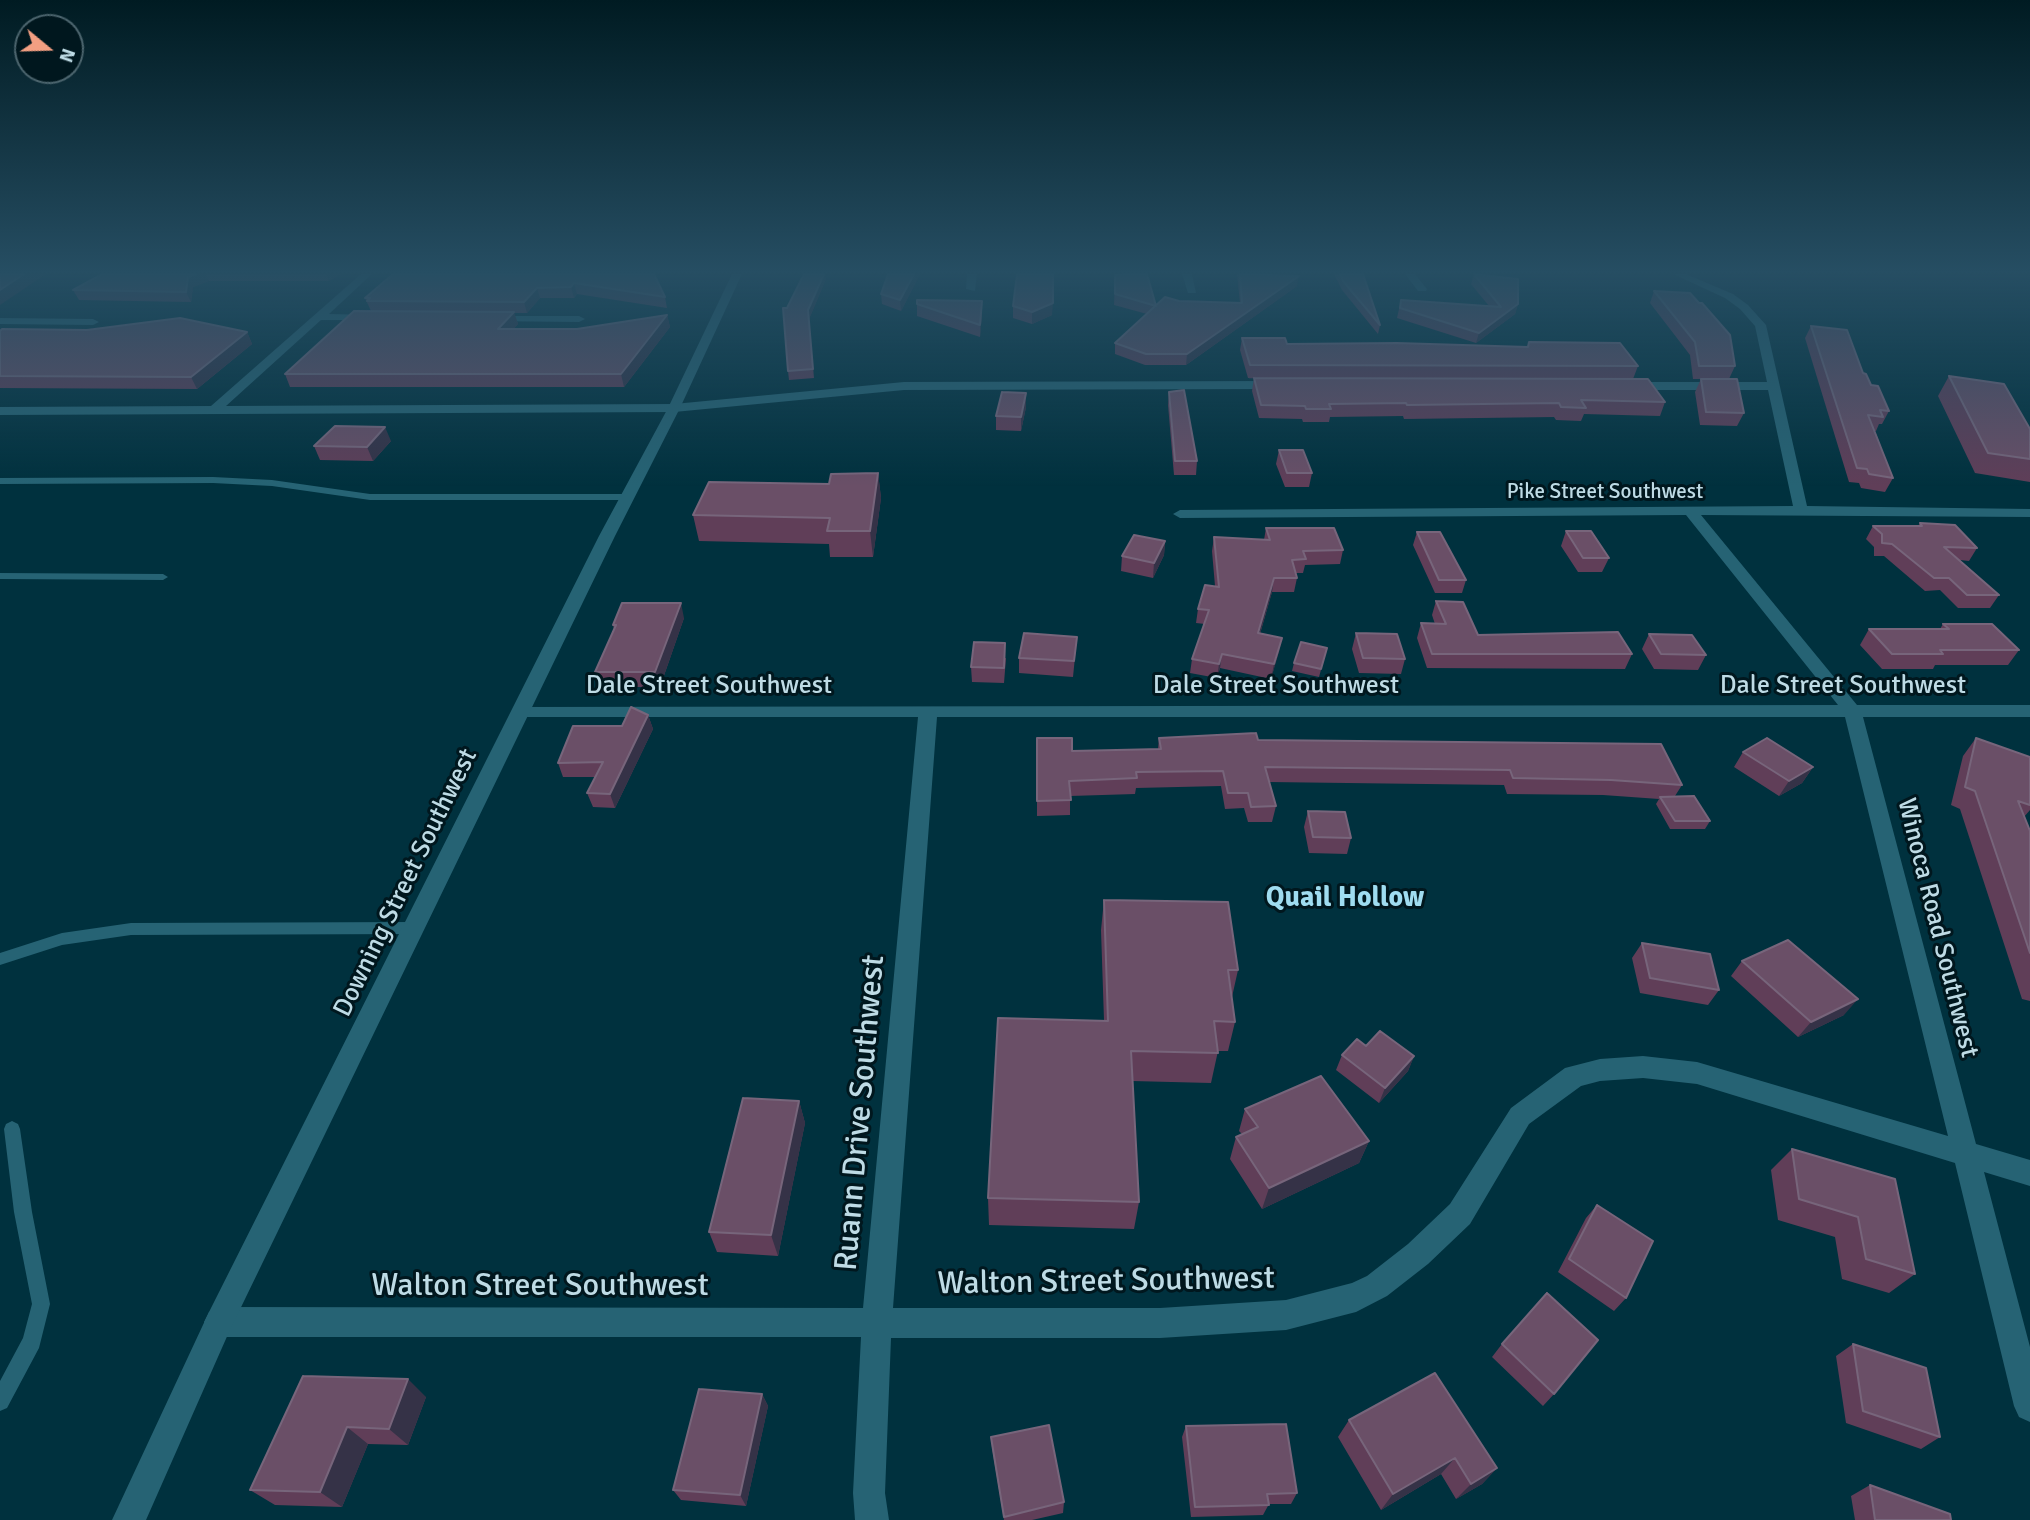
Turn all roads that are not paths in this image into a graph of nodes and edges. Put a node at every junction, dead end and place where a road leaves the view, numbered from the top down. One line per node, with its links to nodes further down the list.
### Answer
1 (288, 345): 9 (street)
2 (704, 345): 7 (street, Downing Street Southwest)
3 (1765, 345): 6 (street)
4 (1289, 385): 7 (street)
5 (1608, 386): 6 (street)
6 (1775, 386): 12 (street)
7 (674, 408): 9 (street); 11 (street, Downing Street Southwest)
8 (0, 411): 9 (street)
9 (213, 411)
10 (0, 481): 11 (lane)
11 (627, 497): 18 (street, Downing Street Southwest)
12 (1801, 510): 13 (street, Pike Street Southwest); 14 (street, Pike Street Southwest)
13 (1692, 513): 15 (street, Pike Street Southwest); 20 (street, Winoca Road Southwest)
14 (2030, 513)
15 (1180, 514)
16 (0, 576): 17 (lane)
17 (163, 577)
18 (522, 711): 21 (street, Dale Street Southwest); 22 (street, Downing Street Southwest)
19 (2030, 711): 20 (street, Dale Street Southwest)
20 (1853, 712): 21 (street, Dale Street Southwest); 25 (street, Winoca Road Southwest)
21 (928, 713): 27 (street, Ruann Drive Southwest)
22 (415, 928): 23 (lane); 28 (street, Downing Street Southwest)
23 (0, 959)
24 (12, 1129): 29 (lane)
25 (1966, 1154): 26 (street, Walton Street Southwest); 27 (street, Walton Street Southwest); 30 (street, Winoca Road Southwest)
26 (2030, 1172)
27 (877, 1321): 28 (street, Walton Street Southwest); 32 (street, Ruann Drive Southwest)
28 (219, 1322): 31 (street, Downing Street Southwest)
29 (0, 1401)
30 (2030, 1406)
31 (129, 1520)
32 (872, 1520)

